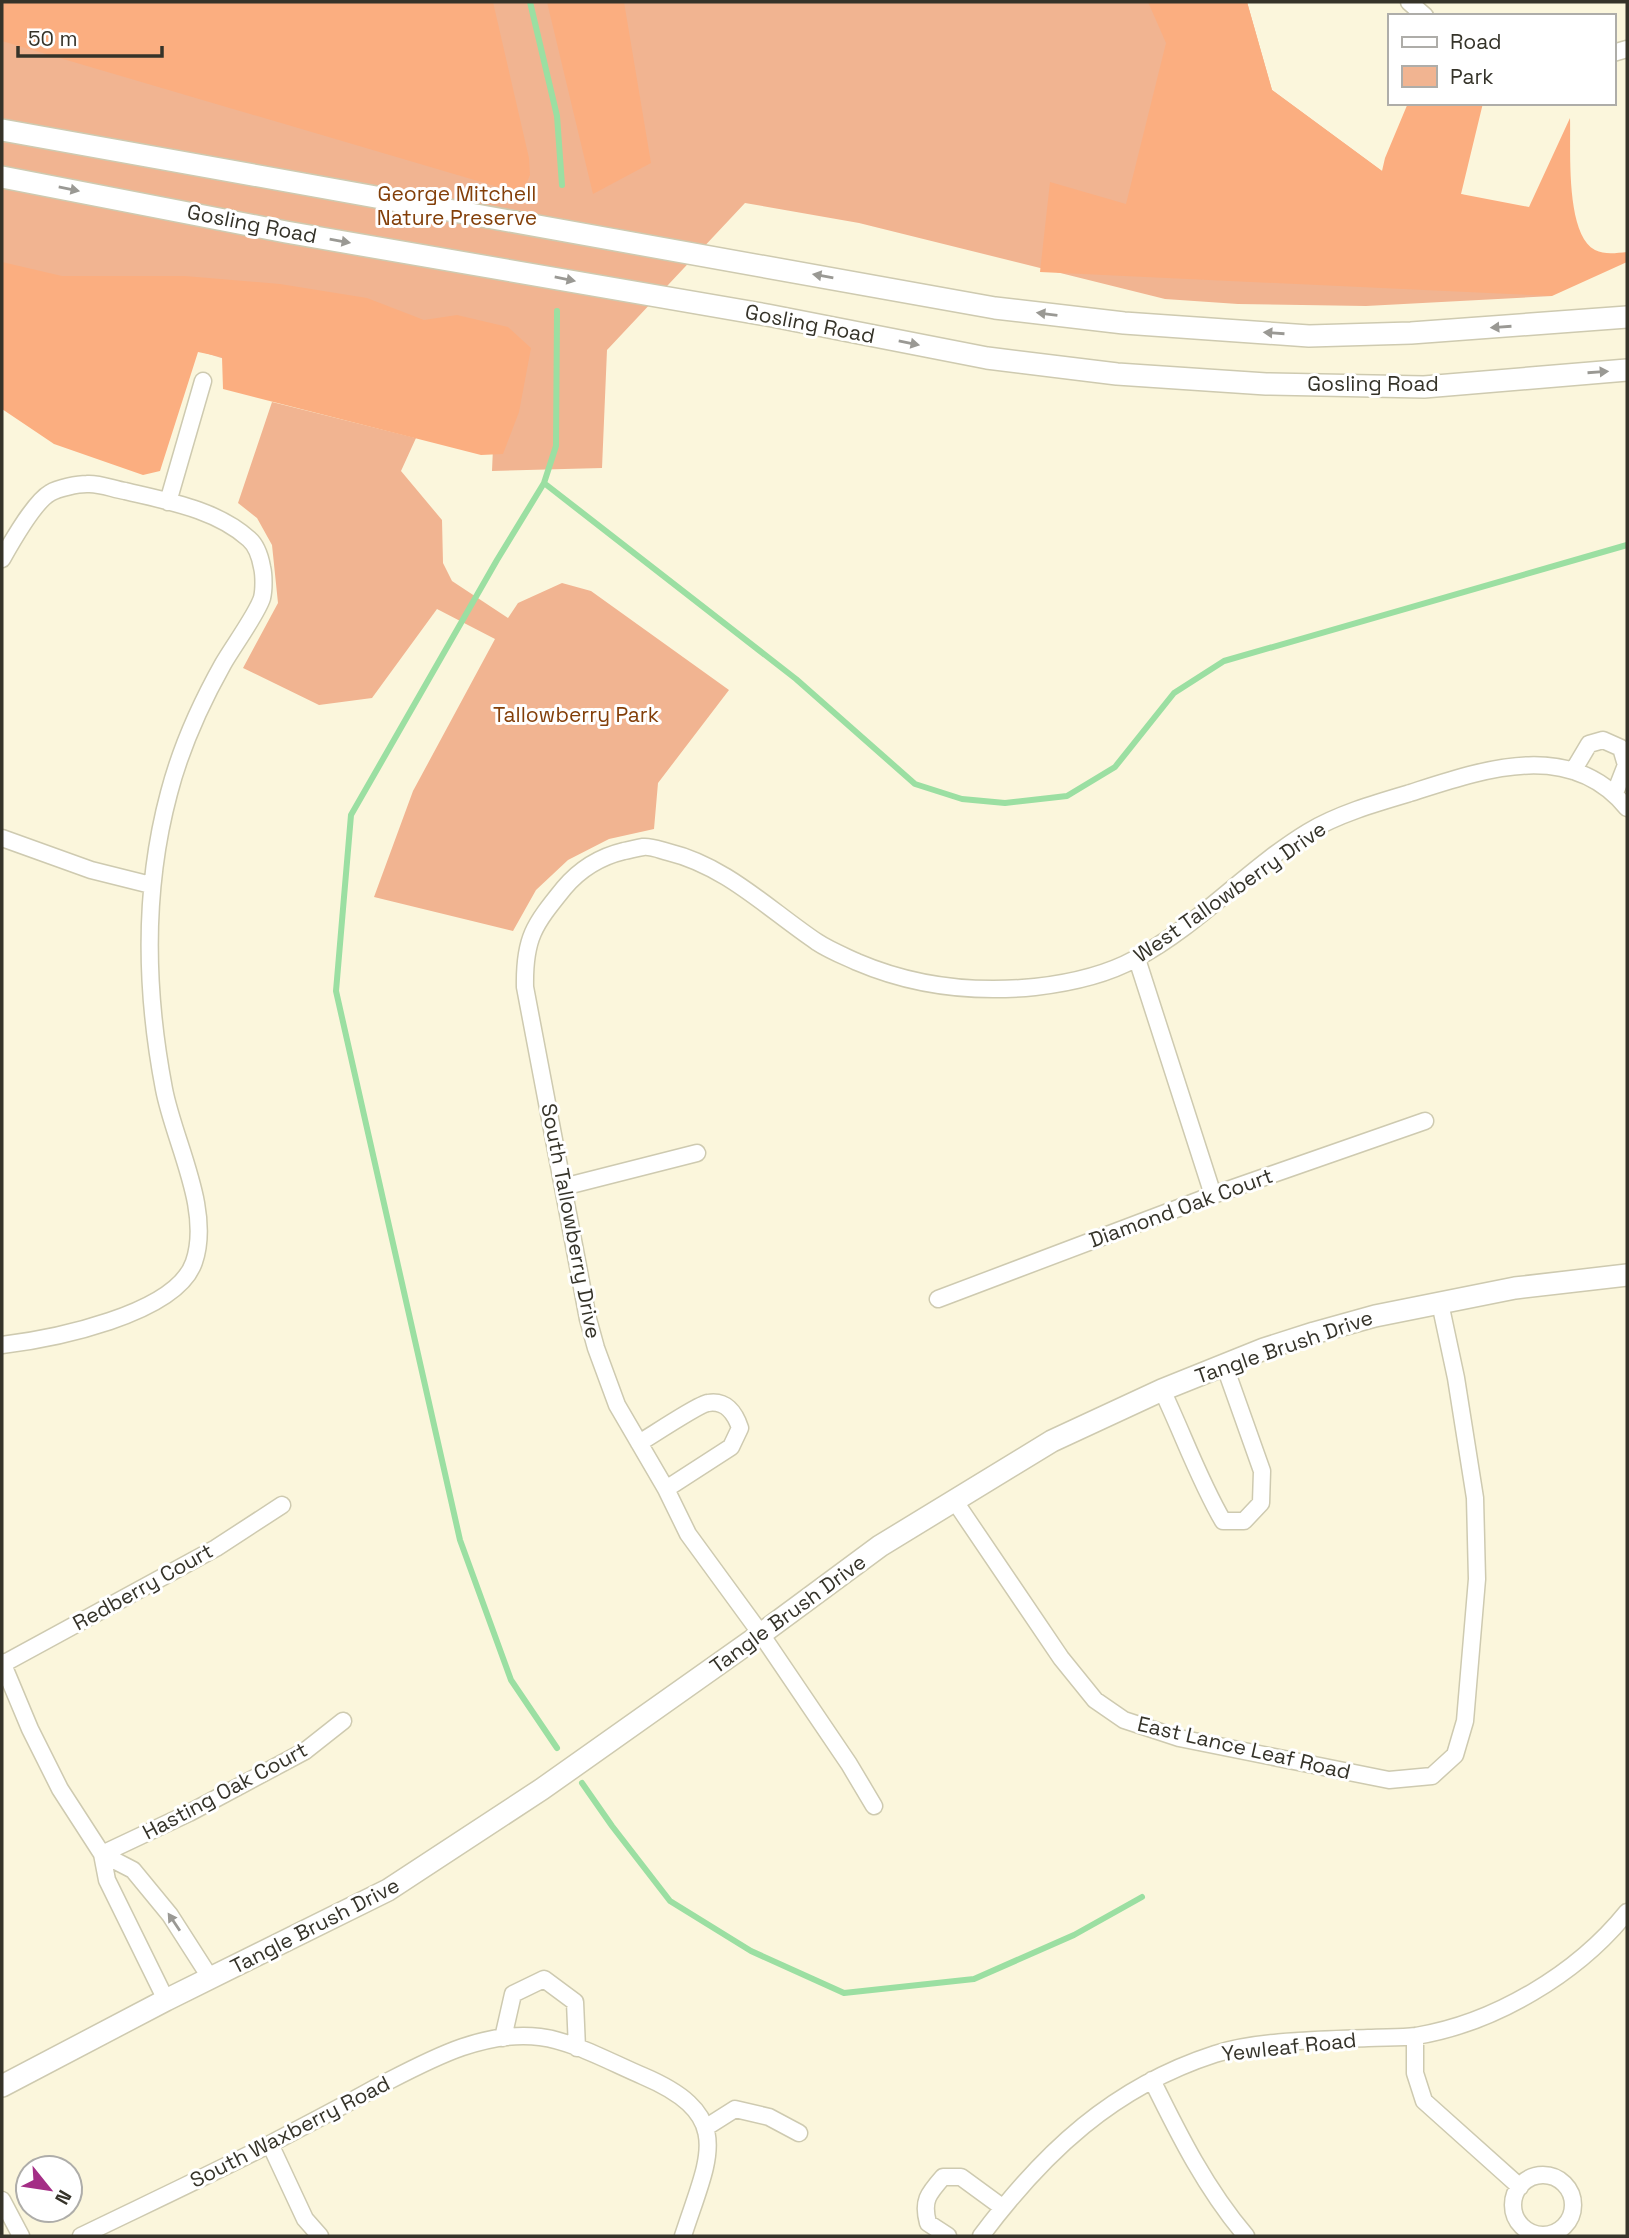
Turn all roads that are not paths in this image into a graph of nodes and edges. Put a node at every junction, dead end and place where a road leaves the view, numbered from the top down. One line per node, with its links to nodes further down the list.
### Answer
1 (1409, 2): 2 (street)
2 (1423, 14)
3 (2, 130): 5 (main road, one-way to 3)
4 (2, 177): 6 (main road, Gosling Road, one-way to 6)
5 (1627, 317)
6 (1627, 370)
7 (202, 381): 8 (street)
8 (168, 502): 9 (street); 14 (street)
9 (2, 559)
10 (1573, 771): 11 (street, West Tallowberry Drive); 11 (street); 15 (street, West Tallowberry Drive)
11 (1615, 793): 12 (street, West Tallowberry Drive)
12 (1627, 808)
13 (2, 838): 14 (street)
14 (151, 885): 24 (street)
15 (1137, 958): 16 (street, West Tallowberry Drive); 20 (street)
16 (525, 974): 19 (street, South Tallowberry Drive)
17 (1426, 1121): 20 (street, Diamond Oak Court)
18 (697, 1153): 19 (street)
19 (563, 1186): 27 (street, South Tallowberry Drive)
20 (1213, 1195): 22 (street, Diamond Oak Court)
21 (1627, 1275): 23 (main road, Tangle Brush Drive)
22 (938, 1300)
23 (1440, 1303): 25 (main road, Tangle Brush Drive); 29 (street, East Lance Leaf Road)
24 (2, 1345)
25 (1224, 1364): 26 (main road, Tangle Brush Drive); 26 (street)
26 (1162, 1390): 29 (main road, Tangle Brush Drive)
27 (639, 1443): 28 (street, South Tallowberry Drive); 28 (street)
28 (666, 1489): 31 (street, South Tallowberry Drive)
29 (954, 1500): 31 (main road, Tangle Brush Drive)
30 (282, 1505): 32 (street, Redberry Court)
31 (761, 1634): 34 (street, South Tallowberry Drive); 37 (main road, Tangle Brush Drive)
32 (2, 1663): 35 (street)
33 (343, 1721): 35 (street, Hasting Oak Court)
34 (874, 1806)
35 (102, 1854): 37 (street, one-way to 35); 38 (street)
36 (1627, 1912): 39 (street, Yewleaf Road)
37 (211, 1979): 38 (main road, Tangle Brush Drive)
38 (166, 2000): 43 (main road, Tangle Brush Drive)
39 (1415, 2036): 42 (street, Yewleaf Road); 47 (street)
40 (503, 2038): 41 (street, South Waxberry Road); 41 (street); 46 (street, South Waxberry Road)
41 (577, 2048): 44 (street, South Waxberry Road)
42 (1152, 2080): 49 (street, Yewleaf Road); 56 (street)
43 (2, 2086)
44 (705, 2128): 45 (street); 53 (street)
45 (799, 2133)
46 (270, 2144): 51 (street, South Waxberry Road); 52 (street)
47 (1520, 2187)
48 (2, 2200): 50 (street)
49 (1002, 2207): 54 (street); 55 (street, Yewleaf Road)
50 (21, 2236)
51 (81, 2236)
52 (320, 2236)
53 (683, 2236)
54 (948, 2236)
55 (981, 2236)
56 (1246, 2236)

